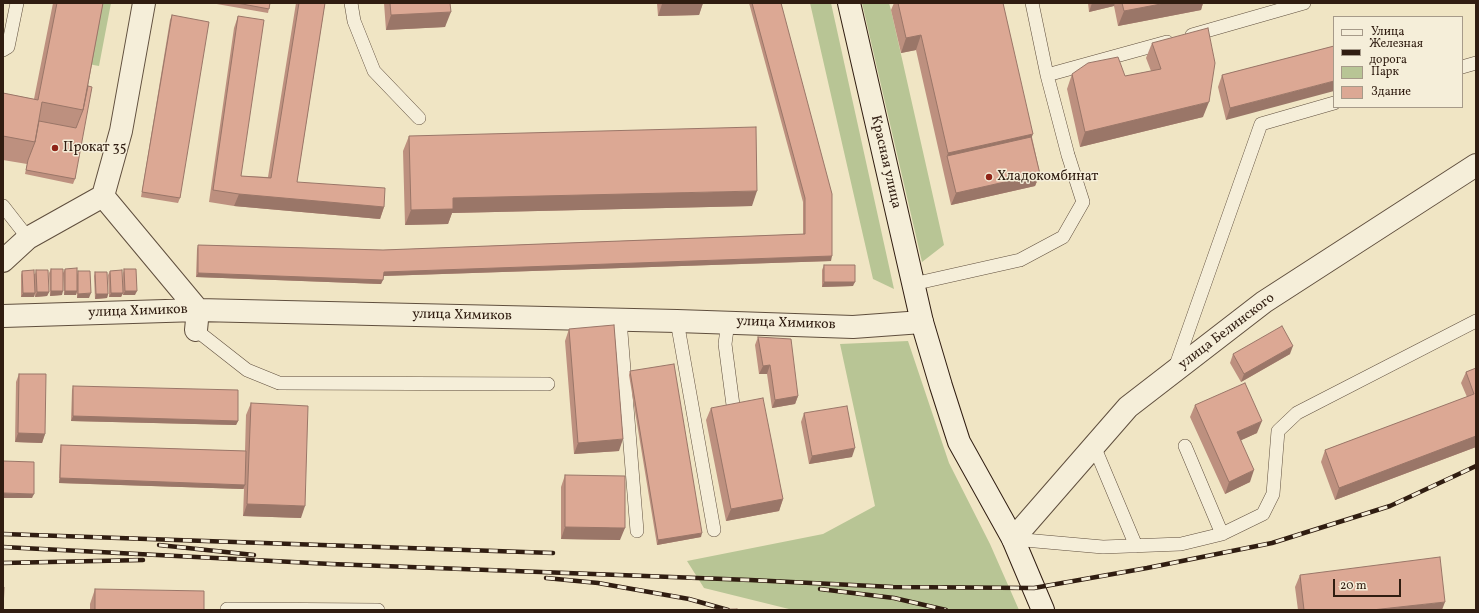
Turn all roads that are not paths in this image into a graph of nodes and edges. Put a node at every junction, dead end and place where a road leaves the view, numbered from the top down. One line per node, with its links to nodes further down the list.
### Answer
1 (17, 3): 7 (lane)
2 (144, 3): 14 (street)
3 (351, 3): 12 (lane)
4 (849, 3): 18 (street, Красная улица)
5 (1032, 3): 10 (lane)
6 (1304, 3): 10 (lane)
7 (3, 50)
8 (1476, 63): 9 (lane)
9 (1463, 67)
10 (1047, 76): 18 (lane)
11 (1333, 103): 26 (lane)
12 (419, 118)
13 (1476, 165): 26 (street, улица Белинского)
14 (103, 196): 16 (street); 20 (street)
15 (3, 206): 16 (lane)
16 (28, 238): 17 (street)
17 (3, 261)
18 (913, 284): 25 (street, Красная улица)
19 (3, 316): 20 (street, улица Химиков)
20 (197, 320): 21 (street, улица Химиков); 27 (lane)
21 (620, 320): 22 (street, улица Химиков); 32 (lane)
22 (677, 321): 24 (street, улица Химиков); 31 (lane)
23 (1476, 321): 33 (lane)
24 (728, 322): 25 (street, улица Химиков); 28 (lane)
25 (922, 322): 34 (street, Красная улица)
26 (1174, 372): 29 (street, улица Белинского)
27 (548, 384)
28 (733, 405)
29 (1094, 446): 34 (street, улица Белинского); 35 (lane)
30 (1185, 446): 33 (lane)
31 (714, 530)
32 (637, 531)
33 (1222, 534): 35 (lane)
34 (1013, 539): 35 (lane); 38 (street, Красная улица)
35 (1136, 546)
36 (227, 610): 37 (lane)
37 (378, 610)
38 (1043, 610)

